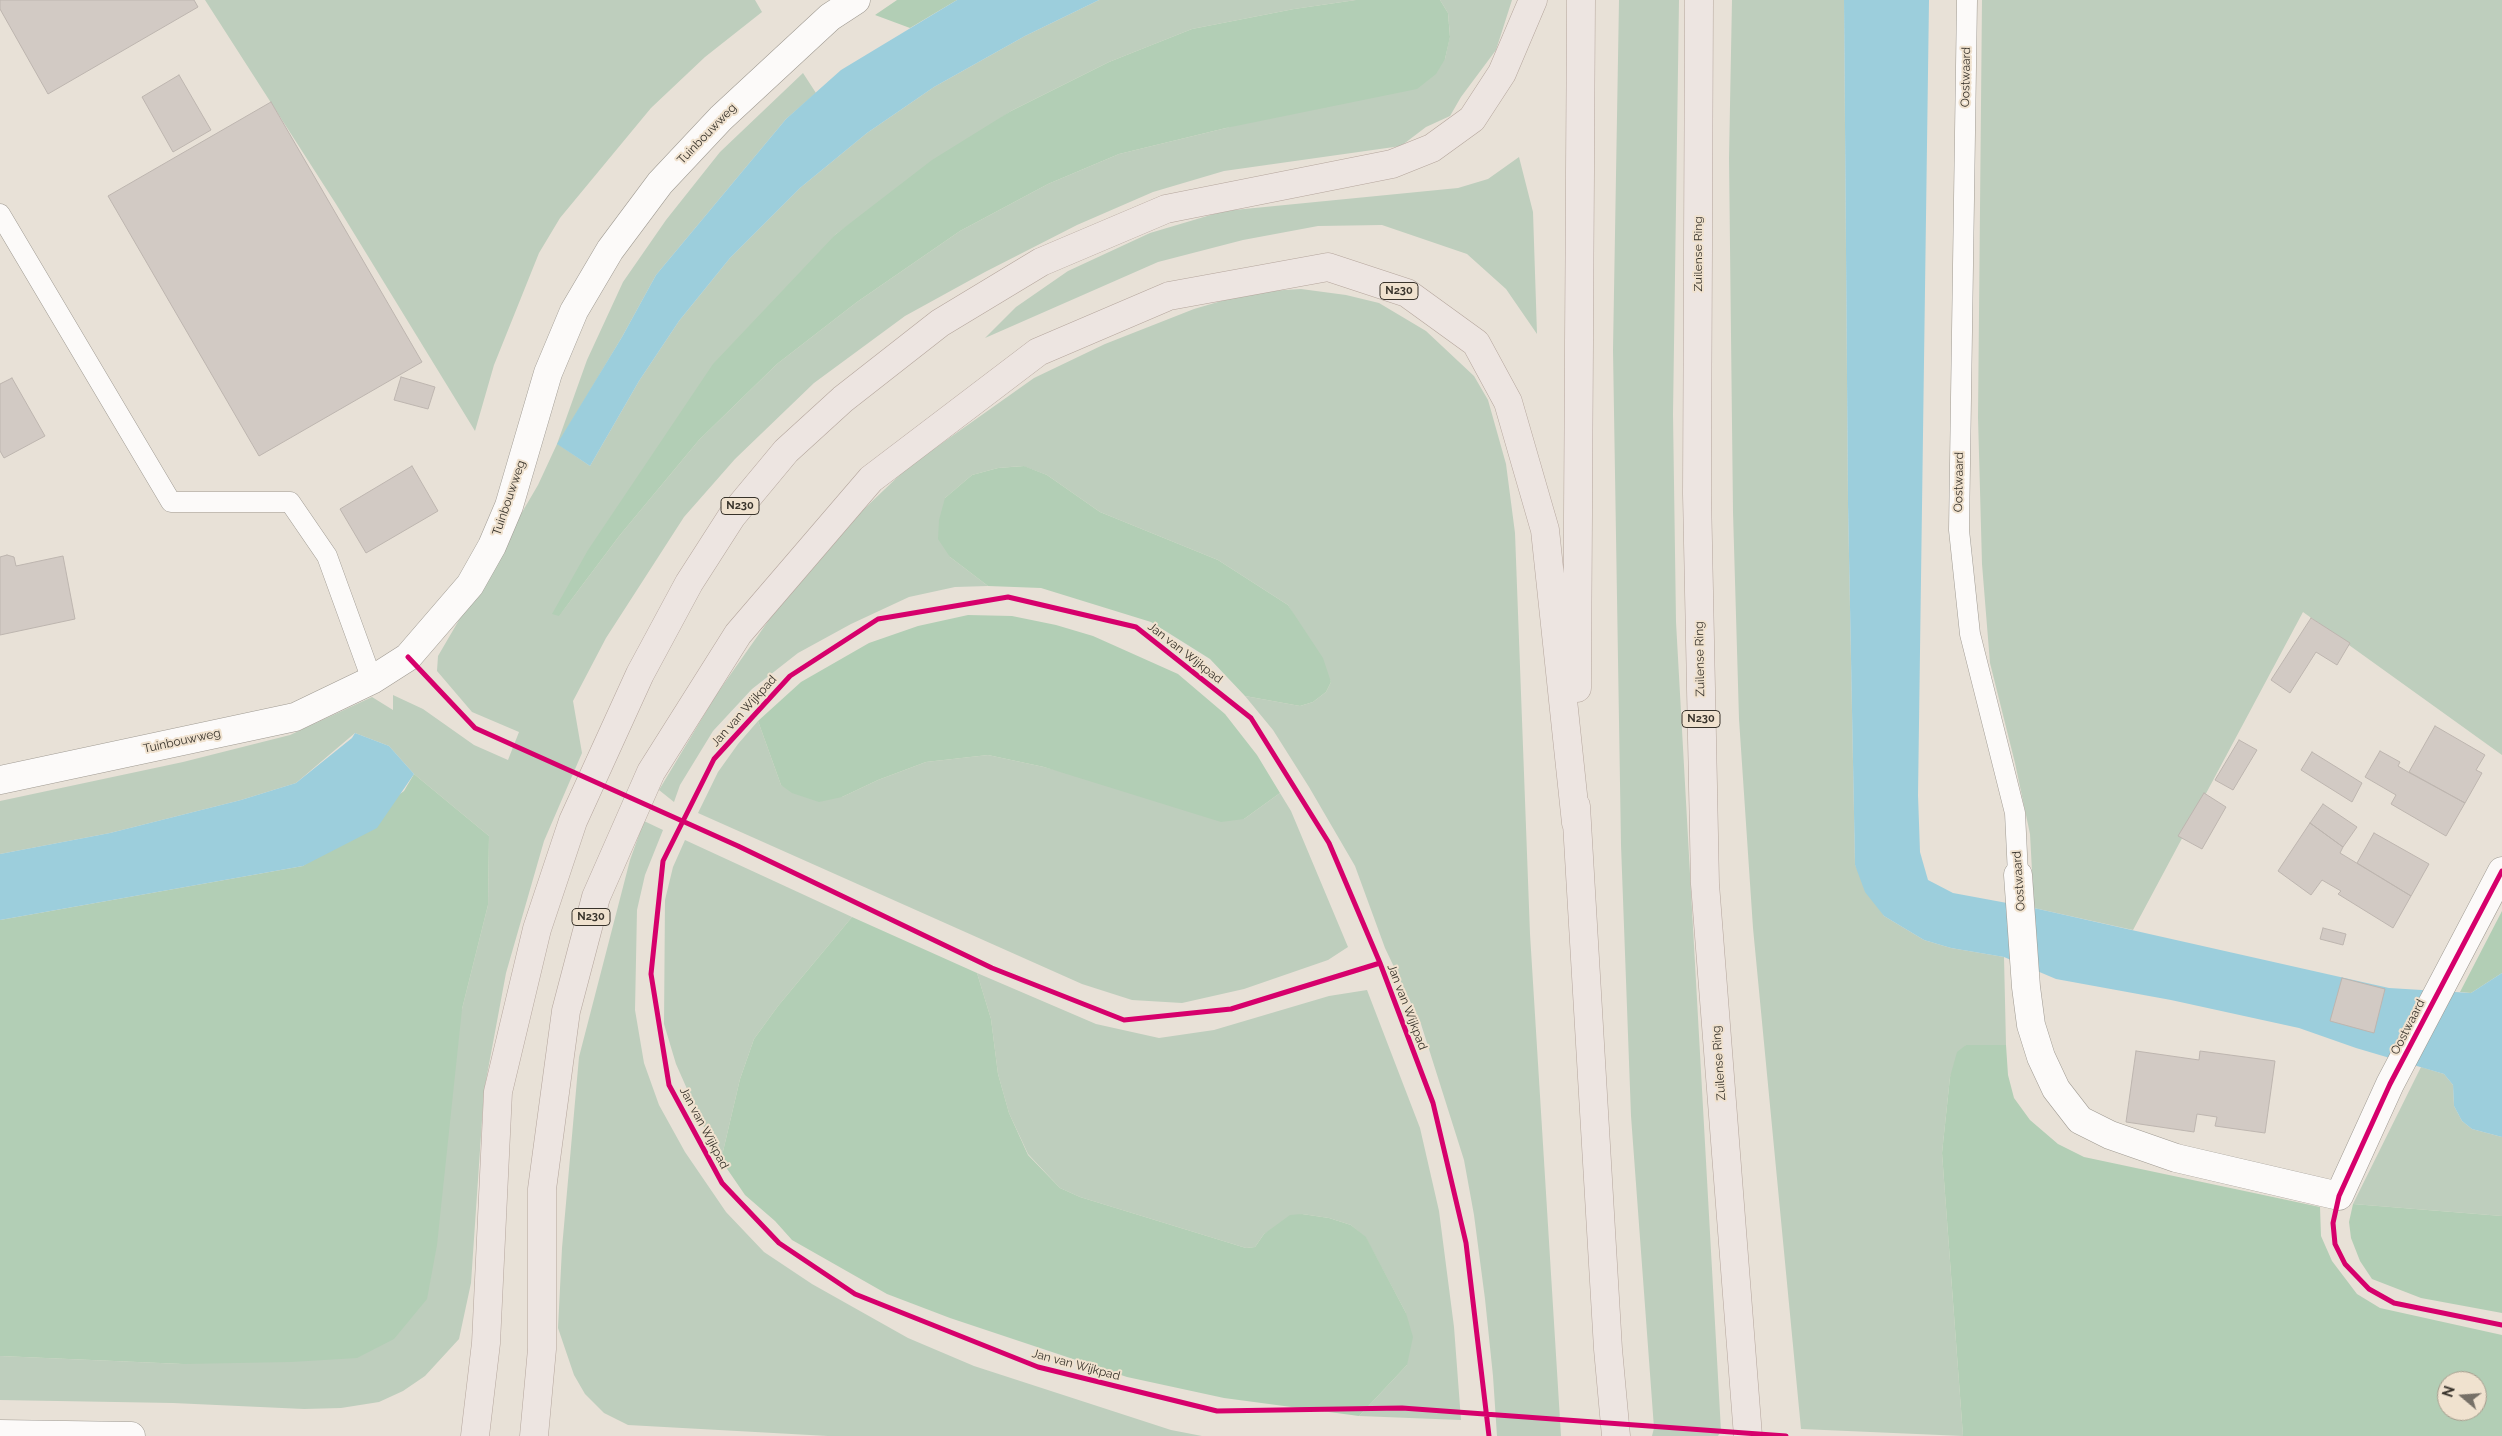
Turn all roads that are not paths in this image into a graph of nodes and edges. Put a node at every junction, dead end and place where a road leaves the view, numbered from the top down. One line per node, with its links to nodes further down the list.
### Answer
1 (856, 0): 7 (street, Tuinbouwweg)
2 (1533, 0): 14 (main road, N230)
3 (1581, 0): 9 (main road, N230)
4 (1700, 0): 17 (main road, Zuilense Ring / N230)
5 (1967, 0): 11 (lane, Oostwaard)
6 (0, 214): 7 (lane)
7 (372, 680): 8 (street, Tuinbouwweg)
8 (0, 780)
9 (1576, 824): 15 (main road, N230); 16 (main road, N230)
10 (2502, 871): 11 (street, Oostwaard)
11 (2018, 875)
12 (0, 1434): 13 (street)
13 (132, 1436)
14 (475, 1436)
15 (534, 1436)
16 (1616, 1436)
17 (1748, 1436)

